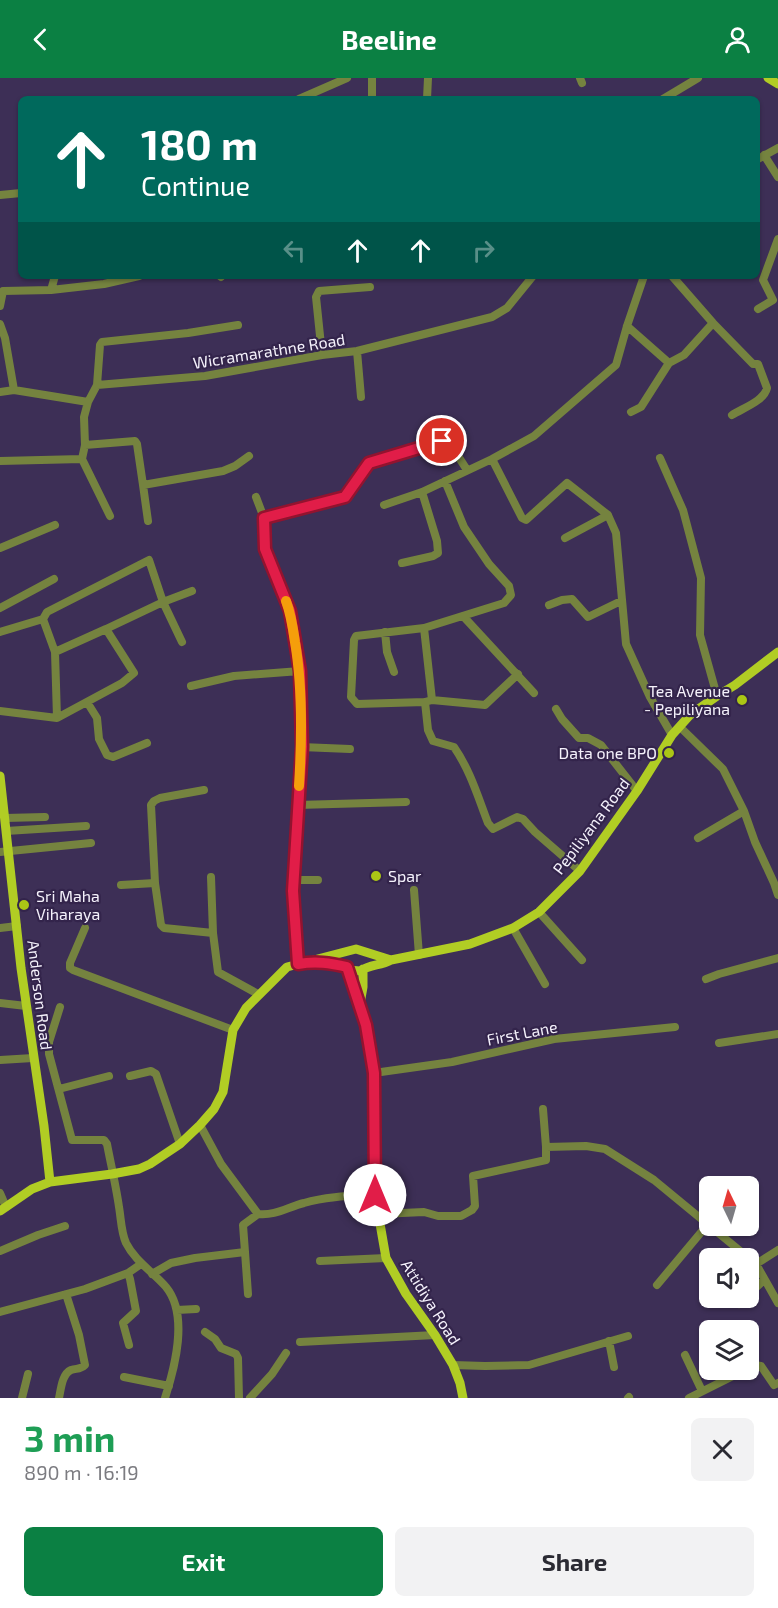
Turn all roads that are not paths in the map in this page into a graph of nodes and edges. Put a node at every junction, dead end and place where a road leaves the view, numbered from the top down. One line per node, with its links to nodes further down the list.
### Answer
1 (372, 78): 8 (street)
2 (429, 78): 9 (street)
3 (698, 78): 10 (street)
4 (768, 78): 6 (main road)
5 (341, 79): 7 (street)
6 (778, 84)
7 (305, 96)
8 (372, 96)
9 (427, 96)
10 (668, 96)
11 (778, 148): 12 (street)
12 (761, 157): 13 (street)
13 (778, 177)
14 (18, 193): 15 (street)
15 (0, 195)
16 (778, 239): 25 (street)
17 (54, 279): 23 (street)
18 (126, 279): 23 (street)
19 (531, 279): 30 (street, Wicramarathne Road)
20 (643, 279): 29 (street)
21 (675, 279): 26 (street)
22 (369, 287): 31 (street)
23 (51, 290): 24 (street)
24 (0, 306)
25 (758, 309)
26 (712, 323): 32 (street); 39 (street)
27 (0, 324): 34 (street)
28 (238, 325): 33 (street)
29 (627, 326): 32 (street); 44 (street)
30 (357, 351): 31 (street, Wicramarathne Road); 36 (street)
31 (322, 356): 33 (street, Wicramarathne Road)
32 (669, 363): 38 (street)
33 (98, 385): 37 (street)
34 (14, 390): 35 (street); 37 (street)
35 (0, 392)
36 (361, 398)
37 (88, 402): 40 (street)
38 (631, 411)
39 (732, 415)
40 (86, 445): 43 (street); 48 (street)
41 (249, 456): 48 (street)
42 (660, 458): 80 (street)
43 (82, 459): 45 (street); 53 (street)
44 (492, 459): 46 (street); 52 (street)
45 (0, 461)
46 (467, 470): 47 (street); 54 (street)
47 (445, 481): 49 (street); 67 (street)
48 (143, 485): 55 (street)
49 (422, 492): 51 (street); 59 (street)
50 (256, 497): 54 (street)
51 (384, 505)
52 (608, 515): 57 (street); 62 (street)
53 (110, 516)
54 (264, 518): 75 (street)
55 (148, 520)
56 (55, 525): 58 (street)
57 (565, 538)
58 (0, 548)
59 (402, 563)
60 (54, 579): 65 (street)
61 (192, 591): 63 (street)
62 (621, 601): 64 (street); 87 (street)
63 (163, 602): 66 (street); 69 (street); 72 (street)
64 (549, 605)
65 (0, 608)
66 (45, 615): 70 (street); 73 (street)
67 (463, 616): 68 (street); 77 (street)
68 (424, 628): 71 (street); 81 (street)
69 (106, 629): 73 (street); 82 (street)
70 (0, 632)
71 (385, 632): 76 (street); 81 (street)
72 (182, 642)
73 (56, 652): 85 (street)
74 (778, 652): 80 (main road, Pepiliyana Road)
75 (300, 671): 78 (street); 89 (street)
76 (394, 672)
77 (518, 674): 79 (street); 81 (street)
78 (191, 686)
79 (534, 693)
80 (717, 696): 86 (main road, Pepiliyana Road)
81 (429, 701): 105 (street)
82 (87, 702): 85 (street); 88 (street)
83 (556, 709): 93 (street)
84 (0, 711): 85 (street)
85 (57, 718)
86 (680, 727): 87 (main road, Pepiliyana Road); 97 (street)
87 (672, 735): 93 (main road, Pepiliyana Road)
88 (147, 743)
89 (302, 747): 90 (street); 96 (street)
90 (350, 749)
91 (0, 776): 94 (main road, Anderson Road)
92 (204, 790): 109 (street)
93 (637, 791): 105 (main road, Pepiliyana Road)
94 (2, 801): 99 (main road, Anderson Road)
95 (406, 801): 96 (street)
96 (297, 804): 107 (street)
97 (744, 811): 102 (street); 112 (street)
98 (45, 817): 99 (street)
99 (5, 818): 101 (main road, Anderson Road)
100 (86, 826): 101 (street)
101 (6, 831): 104 (main road, Anderson Road)
102 (698, 838)
103 (91, 843): 104 (street)
104 (4, 851): 114 (main road, Anderson Road)
105 (580, 871): 113 (main road, Pepiliyana Road)
106 (211, 877): 118 (street)
107 (294, 880): 108 (street); 126 (street)
108 (318, 880)
109 (155, 883): 110 (street); 118 (street)
110 (121, 885)
111 (414, 890): 121 (street)
112 (778, 895)
113 (539, 912): 117 (main road, Pepiliyana Road); 124 (street)
114 (17, 926): 115 (street); 133 (main road, Anderson Road)
115 (0, 928)
116 (85, 928): 137 (street)
117 (513, 928): 121 (main road, Pepiliyana Road); 130 (street)
118 (213, 933): 131 (street)
119 (350, 951): 120 (main road); 125 (main road); 128 (main road)
120 (361, 951): 123 (main road); 127 (main road)
121 (419, 955): 123 (main road, Pepiliyana Road)
122 (778, 958): 129 (street)
123 (391, 960): 127 (main road, Pepiliyana Road)
124 (582, 960)
125 (312, 962): 126 (main road); 128 (main road)
126 (298, 964): 131 (main road)
127 (364, 968): 128 (main road); 134 (main road)
128 (348, 969): 134 (main road, Attidiya Road)
129 (706, 979)
130 (544, 984)
131 (258, 994): 137 (main road)
132 (0, 1002): 133 (street)
133 (26, 1006): 140 (main road, Anderson Road)
134 (360, 1006): 142 (main road, Attidiya Road)
135 (60, 1007): 145 (street)
136 (675, 1027): 142 (street, First Lane)
137 (233, 1030): 147 (main road)
138 (778, 1034): 139 (street)
139 (719, 1043)
140 (33, 1058): 141 (street); 151 (main road, Anderson Road)
141 (0, 1060)
142 (374, 1073): 153 (main road, Attidiya Road)
143 (109, 1076): 145 (street)
144 (130, 1076): 148 (street)
145 (59, 1089): 150 (street)
146 (543, 1109): 149 (street)
147 (200, 1125): 148 (main road); 155 (street)
148 (180, 1144): 150 (main road)
149 (546, 1147): 156 (street); 157 (street)
150 (112, 1174): 151 (main road); 168 (street)
151 (50, 1182): 154 (main road)
152 (0, 1193): 154 (street)
153 (375, 1195): 155 (street); 156 (main road, Attidiya Road)
154 (3, 1209)
155 (258, 1214): 164 (street)
156 (380, 1214): 165 (main road, Attidiya Road)
157 (699, 1217)
158 (65, 1226): 163 (street)
159 (699, 1235): 173 (street)
160 (722, 1236): 161 (street)
161 (737, 1248)
162 (778, 1250): 167 (street)
163 (0, 1251)
164 (245, 1252): 171 (street); 176 (street)
165 (386, 1258): 166 (street); 182 (main road, Attidiya Road)
166 (320, 1261)
167 (759, 1262)
168 (141, 1264): 170 (street); 171 (street)
169 (759, 1270): 172 (street)
170 (128, 1273): 175 (street); 186 (street)
171 (152, 1274): 179 (street)
172 (764, 1280): 174 (street); 177 (street)
173 (657, 1285)
174 (759, 1285)
175 (66, 1294): 180 (street); 199 (street)
176 (248, 1294)
177 (778, 1303)
178 (196, 1309): 179 (street)
179 (177, 1310): 196 (street)
180 (0, 1312)
181 (205, 1332): 201 (street)
182 (435, 1335): 185 (street); 189 (main road, Attidiya Road)
183 (628, 1336): 184 (street)
184 (609, 1341): 189 (street); 191 (street)
185 (300, 1342)
186 (129, 1345)
187 (286, 1353): 202 (street)
188 (685, 1355): 197 (street)
189 (453, 1365): 203 (main road, Attidiya Road)
190 (759, 1366): 195 (street)
191 (614, 1367)
192 (28, 1374): 198 (street)
193 (124, 1377): 196 (street)
194 (724, 1380): 197 (street)
195 (778, 1383)
196 (169, 1386): 200 (street)
197 (702, 1391): 204 (street)
198 (22, 1398)
199 (59, 1398)
200 (165, 1398)
201 (239, 1398)
202 (250, 1398)
203 (463, 1398)
204 (689, 1398)

